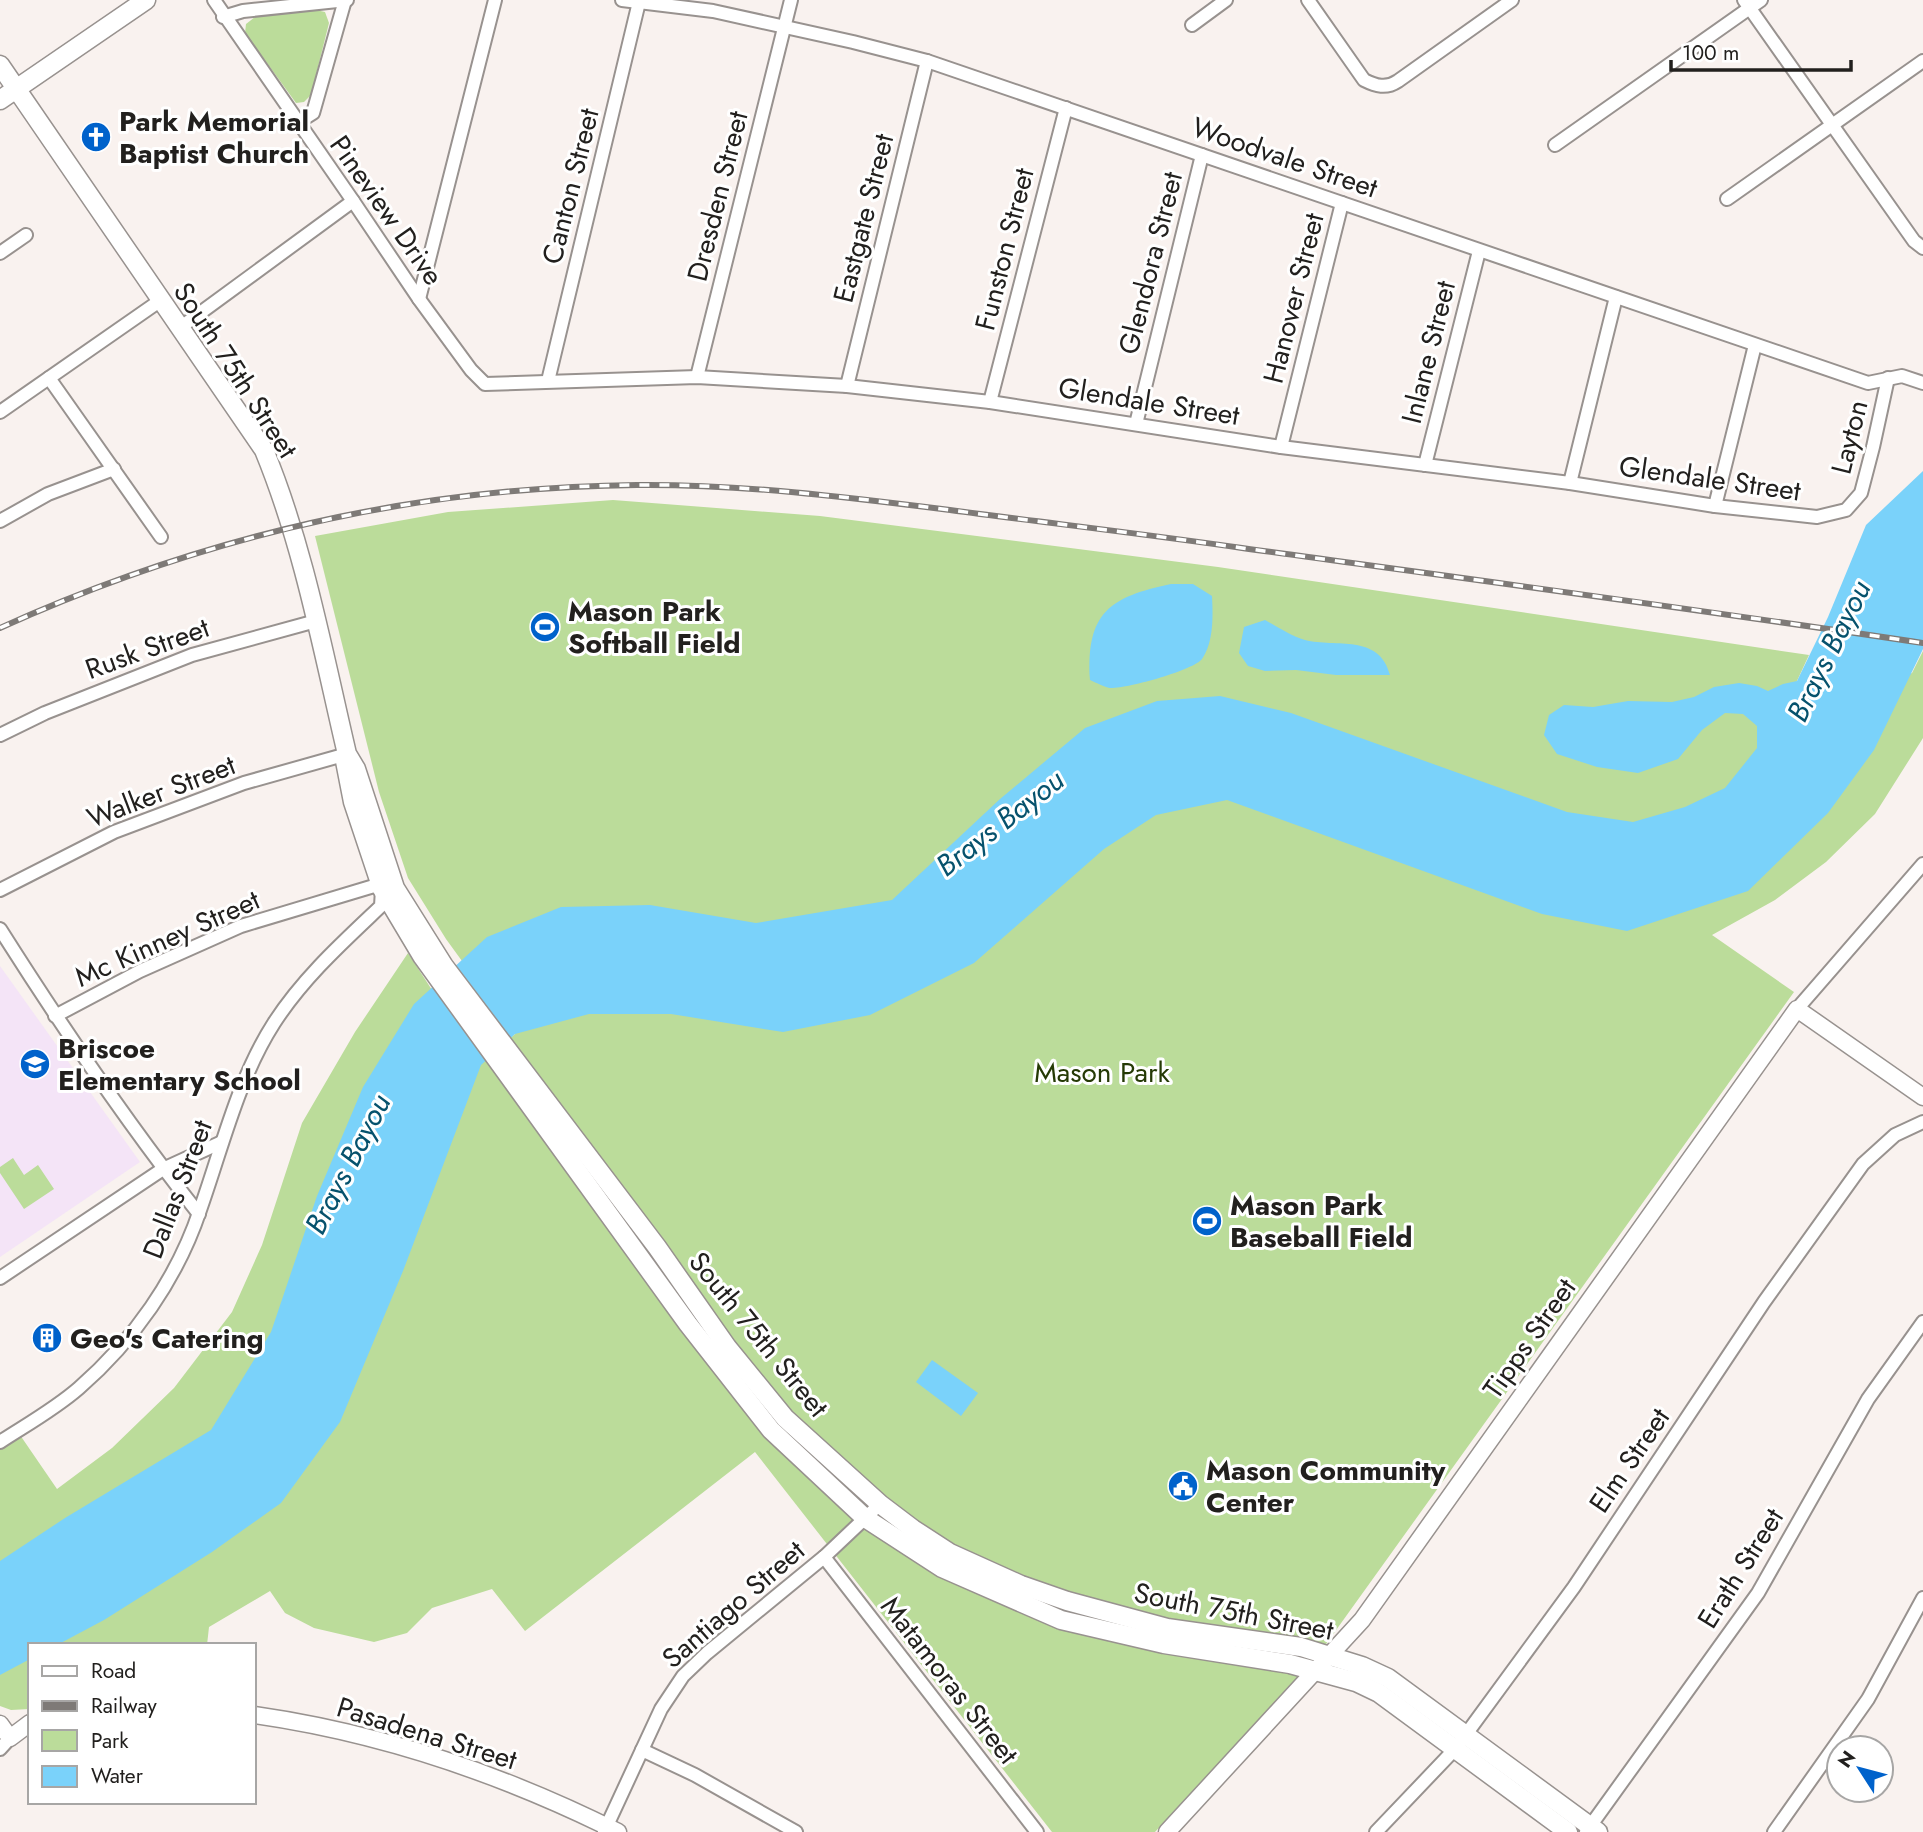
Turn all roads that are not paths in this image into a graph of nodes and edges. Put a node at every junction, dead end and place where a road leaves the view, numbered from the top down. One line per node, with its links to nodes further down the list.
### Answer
1 (146, 0): 19 (main road)
2 (214, 0): 13 (street, Pineview Drive)
3 (346, 0): 13 (street); 22 (street)
4 (495, 0): 34 (street)
5 (622, 0): 11 (street, Woodvale Street)
6 (791, 0): 15 (street, Dresden Street)
7 (1226, 0): 14 (street)
8 (1308, 0): 9 (street)
9 (1512, 0)
10 (1761, 0): 12 (street)
11 (639, 2): 15 (street, Woodvale Street); 42 (street, Canton Street)
12 (1747, 4): 23 (street); 24 (street)
13 (223, 17): 22 (street, Pineview Drive)
14 (1192, 25)
15 (785, 26): 16 (street, Woodvale Street); 39 (street, Dresden Street)
16 (927, 61): 21 (street, Woodvale Street); 44 (street, Eastgate Street)
17 (1923, 61): 23 (street)
18 (0, 65): 19 (main road, South 75th Street)
19 (15, 89): 20 (main road); 35 (main road, South 75th Street)
20 (0, 100)
21 (1066, 108): 25 (street, Woodvale Street); 45 (street, Funston Street)
22 (297, 123): 27 (street, Pineview Drive)
23 (1832, 124): 26 (street); 30 (street)
24 (1555, 145)
25 (1202, 155): 28 (street, Woodvale Street); 47 (street, Glendora Street)
26 (1727, 199)
27 (353, 201): 34 (street, Pineview Drive); 36 (street)
28 (1342, 202): 31 (street, Woodvale Street); 48 (street, Hanover Street)
29 (26, 235): 32 (street)
30 (1923, 248)
31 (1479, 251): 33 (street, Woodvale Street); 49 (street, Inlane Street)
32 (0, 253)
33 (1616, 297): 37 (street, Woodvale Street); 51 (street)
34 (419, 299): 38 (street, Pineview Drive)
35 (161, 300): 36 (main road, South 75th Street); 40 (street)
36 (181, 327): 56 (main road, South 75th Street)
37 (1755, 345): 41 (street, Woodvale Street); 52 (street)
38 (477, 376): 42 (street, Glendale Street)
39 (697, 377): 42 (street, Glendale Street); 44 (street, Glendale Street)
40 (49, 378): 46 (street); 50 (street)
41 (1888, 378): 43 (street, Woodvale Street); 53 (street, Layton)
42 (548, 381)
43 (1923, 383)
44 (847, 386): 45 (street, Glendale Street)
45 (990, 402): 47 (street, Glendale Street)
46 (0, 412)
47 (1136, 424): 48 (street, Glendale Street)
48 (1281, 447): 49 (street, Glendale Street)
49 (1425, 465): 51 (street, Glendale Street)
50 (114, 469): 54 (street); 55 (street)
51 (1570, 483): 52 (street, Glendale Street)
52 (1715, 506): 53 (street, Glendale Street)
53 (1813, 516)
54 (0, 522)
55 (160, 537)
56 (316, 621): 57 (street, Rusk Street); 58 (main road, South 75th Street)
57 (0, 735)
58 (347, 754): 60 (main road, South 75th Street); 61 (street, Walker Street); 63 (main road, South 75th Street)
59 (1923, 864): 64 (street, Tipps Street)
60 (382, 889): 63 (main road, South 75th Street); 65 (street, Mc Kinney Street); 69 (street, Dallas Street)
61 (0, 890)
62 (0, 929): 65 (street)
63 (427, 953): 66 (main road, South 75th Street)
64 (1797, 1009): 67 (street); 81 (street, Tipps Street)
65 (55, 1016): 70 (street)
66 (515, 1074): 75 (main road, South 75th Street); 76 (main road, South 75th Street)
67 (1920, 1090)
68 (1923, 1122): 86 (street, Elm Street)
69 (222, 1142): 70 (street); 71 (street, Dallas Street)
70 (163, 1168): 71 (street); 72 (street)
71 (199, 1214): 74 (street, Dallas Street)
72 (0, 1278)
73 (1923, 1322): 90 (street, Erath Street)
74 (0, 1442)
75 (880, 1504): 76 (street, Santiago Street); 79 (main road, South 75th Street)
76 (865, 1518): 77 (street, Santiago Street); 80 (main road, South 75th Street)
77 (824, 1557): 88 (street, Santiago Street); 92 (street, Matamoras Street)
78 (1923, 1598): 96 (street)
79 (1067, 1601): 80 (main road); 81 (main road, South 75th Street)
80 (1061, 1620): 82 (main road, South 75th Street)
81 (1331, 1656): 82 (street, Tipps Street); 86 (main road, South 75th Street)
82 (1315, 1671): 86 (main road, South 75th Street); 93 (street, Tipps Street)
83 (256, 1715): 89 (street, Pasadena Street)
84 (0, 1724): 87 (street)
85 (28, 1725): 87 (street)
86 (1461, 1741): 90 (main road, South 75th Street); 94 (street, Elm Street); 95 (main road, South 75th Street)
87 (5, 1743)
88 (642, 1750): 89 (street, Santiago Street); 91 (street)
89 (609, 1830)
90 (1592, 1830)
91 (796, 1832)
92 (1037, 1832)
93 (1167, 1832)
94 (1376, 1832)
95 (1569, 1832)
96 (1774, 1832)

